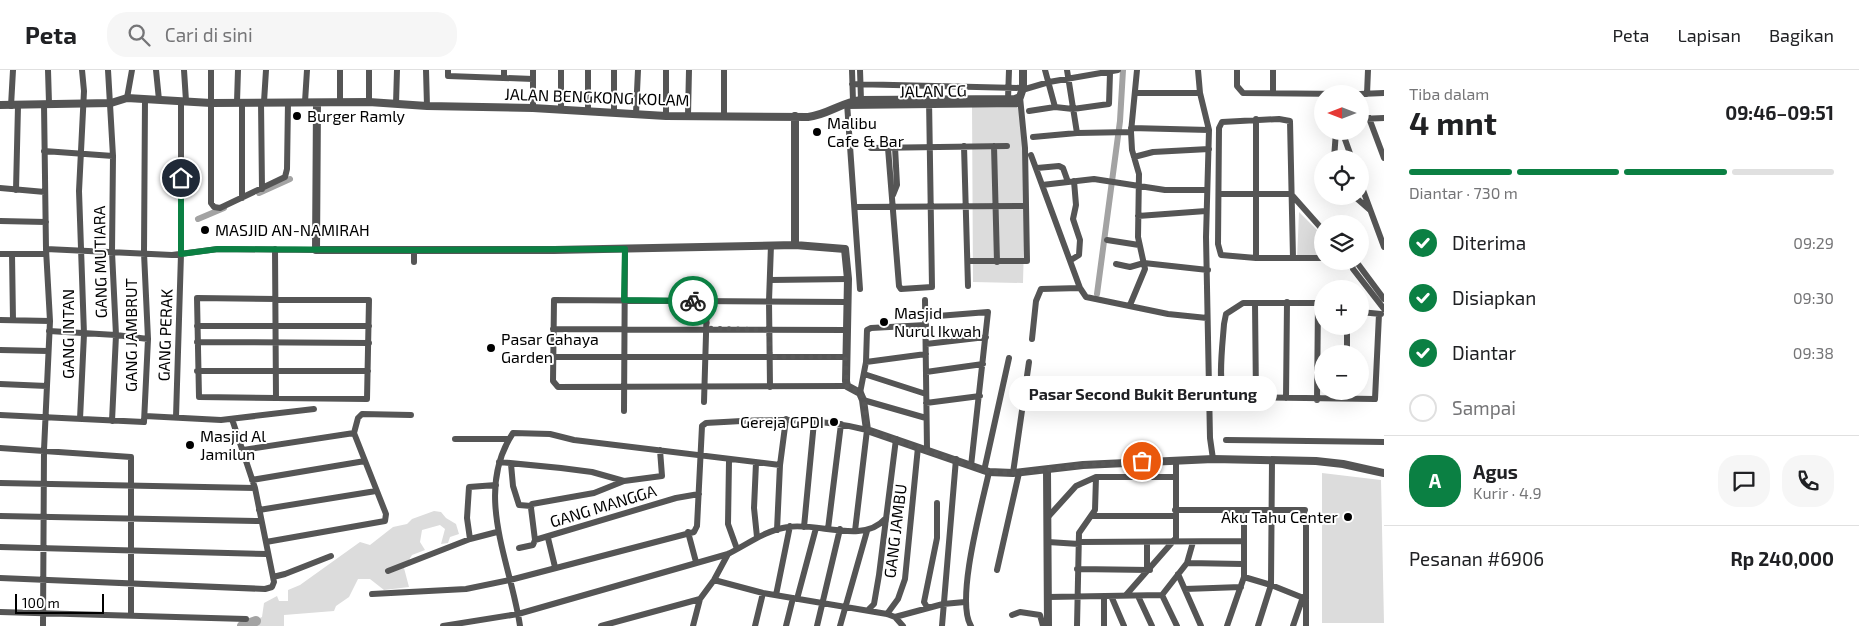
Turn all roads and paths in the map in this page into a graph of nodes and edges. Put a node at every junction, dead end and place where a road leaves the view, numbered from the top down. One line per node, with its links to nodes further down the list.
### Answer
1 (13, 70): 77 (street)
2 (48, 70): 74 (street)
3 (82, 70): 62 (street, GANG INTAN)
4 (108, 70): 63 (street, GANG MUTIARA)
5 (132, 70): 57 (street)
6 (156, 70): 60 (street)
7 (184, 70): 61 (street, GANG PERAK)
8 (211, 70): 71 (street)
9 (238, 70): 64 (street)
10 (266, 70): 65 (street)
11 (307, 70): 67 (street)
12 (340, 70): 73 (street)
13 (368, 70): 68 (street)
14 (397, 70): 75 (street)
15 (426, 70): 78 (street)
16 (448, 70): 41 (street)
17 (477, 70): 41 (street)
18 (504, 70): 42 (street)
19 (533, 70): 44 (street)
20 (561, 70): 81 (street)
21 (588, 70): 83 (street)
22 (614, 70): 85 (street)
23 (638, 70): 86 (street)
24 (666, 70): 88 (street)
25 (689, 70): 87 (street)
26 (724, 70): 89 (street)
27 (852, 70): 46 (street)
28 (860, 70): 47 (street)
29 (1008, 70): 49 (street)
30 (1023, 70): 56 (street)
31 (1045, 70): 45 (street)
32 (1067, 70): 43 (street)
33 (1118, 70): 40 (street)
34 (1137, 70): 50 (street)
35 (1198, 70): 51 (street)
36 (1237, 70): 52 (street)
37 (1273, 70): 52 (street)
38 (1368, 70): 48 (street)
39 (1095, 72): 40 (street); 43 (street)
40 (1110, 73): 82 (street)
41 (477, 78): 42 (street)
42 (504, 78): 44 (street)
43 (1069, 78): 45 (street); 82 (street)
44 (533, 79): 80 (street)
45 (1049, 82): 56 (street); 79 (street)
46 (852, 84): 47 (street); 69 (street)
47 (861, 84): 49 (street); 69 (street)
48 (1366, 85)
49 (1008, 88): 56 (street); 58 (street)
50 (1135, 93): 51 (street); 95 (street)
51 (1200, 93): 94 (street)
52 (1273, 93): 54 (street)
53 (1384, 93): 55 (street)
54 (1314, 94)
55 (1369, 94)
56 (1021, 95): 58 (street, JALAN BENGKONG KOLAM); 70 (street, JALAN CG); 129 (street)
57 (127, 98): 59 (street, JALAN BENGKONG KOLAM); 63 (street, JALAN BENGKONG KOLAM)
58 (1008, 98): 70 (street, JALAN BENGKONG KOLAM)
59 (145, 99): 60 (street, JALAN BENGKONG KOLAM); 152 (street, GANG JAMBRUT)
60 (159, 100): 61 (street, JALAN BENGKONG KOLAM)
61 (183, 101): 71 (street, JALAN BENGKONG KOLAM); 155 (street, GANG PERAK)
62 (82, 102): 63 (street, JALAN BENGKONG KOLAM); 74 (street, JALAN BENGKONG KOLAM); 106 (street, GANG INTAN)
63 (110, 102): 108 (street, GANG MUTIARA)
64 (240, 102): 65 (street, JALAN BENGKONG KOLAM); 71 (street, JALAN BENGKONG KOLAM); 123 (street)
65 (262, 102): 66 (street, JALAN BENGKONG KOLAM); 116 (street)
66 (288, 102): 67 (street, JALAN BENGKONG KOLAM); 116 (street)
67 (305, 102): 72 (street, JALAN BENGKONG KOLAM)
68 (369, 102): 73 (street, JALAN BENGKONG KOLAM); 75 (street, JALAN BENGKONG KOLAM)
69 (852, 102): 70 (street, JALAN BENGKONG KOLAM); 70 (street, JALAN CG); 90 (street, JALAN BENGKONG KOLAM); 130 (street)
70 (930, 102): 98 (street)
71 (211, 103): 123 (street)
72 (317, 103): 73 (street, JALAN BENGKONG KOLAM); 148 (street)
73 (340, 103)
74 (46, 104): 77 (street, JALAN BENGKONG KOLAM); 105 (street)
75 (396, 104): 78 (street, JALAN BENGKONG KOLAM)
76 (0, 105): 77 (street, JALAN BENGKONG KOLAM)
77 (15, 106): 117 (street)
78 (427, 106): 80 (street, JALAN BENGKONG KOLAM)
79 (1055, 107): 82 (street); 84 (street)
80 (534, 108): 81 (street, JALAN BENGKONG KOLAM)
81 (561, 109): 83 (street, JALAN BENGKONG KOLAM)
82 (1073, 109): 96 (street)
83 (588, 111): 85 (street, JALAN BENGKONG KOLAM)
84 (1029, 111)
85 (614, 112): 86 (street, JALAN BENGKONG KOLAM)
86 (636, 113): 88 (street, JALAN BENGKONG KOLAM)
87 (688, 115): 88 (street, JALAN BENGKONG KOLAM); 89 (street, JALAN BENGKONG KOLAM)
88 (666, 116)
89 (724, 116): 90 (street, JALAN BENGKONG KOLAM)
90 (795, 116): 140 (street)
91 (1370, 118): 92 (street); 110 (street)
92 (1384, 118)
93 (1256, 119): 120 (street); 121 (street); 122 (street)
94 (1209, 130): 95 (street); 104 (street)
95 (1126, 132): 96 (street); 109 (street)
96 (1077, 133): 97 (street)
97 (1033, 137)
98 (931, 146): 99 (street); 102 (street); 127 (street)
99 (964, 146): 100 (street); 131 (street)
100 (994, 146): 101 (street); 128 (street)
101 (1007, 146)
102 (892, 147): 103 (street); 126 (street)
103 (872, 148)
104 (1209, 149): 109 (street); 118 (street)
105 (44, 150): 106 (street); 119 (street)
106 (80, 153): 108 (street); 147 (street, GANG INTAN)
107 (1031, 155): 111 (street)
108 (113, 156): 151 (street, GANG MUTIARA)
109 (1134, 157): 114 (street)
110 (1384, 158)
111 (1037, 168): 112 (street); 113 (street)
112 (1071, 182): 113 (street); 114 (street); 159 (street)
113 (1042, 185): 159 (street)
114 (1138, 185): 118 (street); 134 (street)
115 (0, 188): 117 (street)
116 (262, 189): 123 (street)
117 (16, 190): 119 (street)
118 (1206, 190): 132 (street)
119 (46, 192): 137 (street)
120 (1219, 194): 121 (street); 156 (street)
121 (1256, 194): 122 (street); 156 (street)
122 (1292, 194): 135 (street); 157 (street)
123 (242, 198)
124 (1364, 205): 133 (street)
125 (1369, 205): 133 (street)
126 (894, 206): 127 (street); 127 (street); 130 (street)
127 (930, 206): 131 (street)
128 (996, 206): 129 (street); 131 (street); 162 (street)
129 (1024, 206): 162 (street)
130 (855, 207): 146 (street)
131 (967, 207): 160 (street)
132 (1206, 211): 134 (street); 165 (street)
133 (1371, 211): 142 (street)
134 (1138, 216): 141 (street)
135 (1314, 219)
136 (0, 221): 137 (street)
137 (46, 222): 150 (street)
138 (1107, 240): 141 (street)
139 (771, 245): 140 (street); 144 (street); 169 (street)
140 (795, 245): 145 (street)
141 (1139, 246): 163 (street)
142 (1384, 246)
143 (275, 249): 148 (street); 155 (street); 173 (street)
144 (625, 249): 149 (street); 175 (street)
145 (845, 249): 146 (street); 168 (street)
146 (858, 249): 171 (street)
147 (81, 250): 150 (street); 151 (street); 201 (street, GANG INTAN)
148 (316, 250): 149 (street)
149 (414, 250): 161 (street)
150 (46, 251): 154 (street); 190 (street)
151 (112, 252): 152 (street); 202 (street, GANG MUTIARA)
152 (144, 253): 155 (street); 204 (street, GANG JAMBRUT)
153 (0, 254): 154 (street)
154 (12, 254): 189 (street)
155 (181, 254): 249 (street, GANG PERAK)
156 (1256, 258): 157 (street)
157 (1293, 258): 158 (street)
158 (1314, 258)
159 (1071, 260): 172 (street)
160 (968, 261): 162 (street); 170 (street)
161 (414, 262)
162 (997, 262)
163 (1144, 263): 164 (street); 165 (street); 183 (street)
164 (1116, 264)
165 (1208, 270): 187 (street)
166 (1354, 270): 185 (street)
167 (1362, 270): 174 (street)
168 (848, 279): 169 (street); 179 (street)
169 (770, 280): 178 (street)
170 (968, 286)
171 (860, 288)
172 (1080, 288): 183 (street); 205 (street)
173 (276, 298): 192 (street); 193 (street); 194 (street)
174 (1384, 299)
175 (624, 300): 177 (street); 196 (street); 197 (street)
176 (925, 300): 186 (street)
177 (707, 301): 178 (street); 195 (street)
178 (769, 301): 179 (street); 198 (street)
179 (848, 302): 199 (street)
180 (1287, 302): 181 (street); 182 (street); 239 (street)
181 (1255, 303): 238 (street); 238 (street)
182 (1314, 303)
183 (1130, 305): 187 (street)
184 (1369, 312): 185 (street)
185 (1382, 312): 236 (street)
186 (925, 317): 191 (street); 203 (street)
187 (1207, 318): 272 (street)
188 (0, 320): 189 (street)
189 (13, 320): 190 (street)
190 (50, 321): 200 (street)
191 (926, 325): 209 (street); 219 (street)
192 (197, 326): 193 (street); 206 (street)
193 (275, 326): 194 (street); 207 (street)
194 (369, 326): 208 (street)
195 (707, 328): 197 (street); 198 (street); 214 (street)
196 (553, 329): 197 (street); 213 (street)
197 (623, 329): 217 (street)
198 (769, 330): 199 (street); 215 (street)
199 (846, 330): 216 (street)
200 (49, 331): 201 (street); 211 (street)
201 (84, 334): 202 (street); 251 (street, GANG INTAN)
202 (116, 334): 204 (street); 254 (street, GANG MUTIARA)
203 (986, 337): 209 (street); 221 (street)
204 (148, 339): 248 (street, GANG JAMBRUT)
205 (1032, 340)
206 (197, 342): 207 (street); 222 (street)
207 (275, 343): 208 (street); 223 (street)
208 (369, 343): 224 (street)
209 (926, 344): 212 (street)
210 (0, 350): 211 (street)
211 (48, 351): 228 (street)
212 (926, 354): 219 (street); 225 (street)
213 (553, 357): 217 (street); 231 (street)
214 (706, 357): 215 (street); 217 (street); 232 (street)
215 (770, 357): 216 (street); 230 (street)
216 (845, 357): 229 (street)
217 (623, 358): 231 (street)
218 (1009, 358): 283 (street)
219 (866, 362): 226 (street)
220 (1028, 362): 284 (street)
221 (983, 364): 225 (street); 235 (street)
222 (197, 371): 223 (street); 237 (street)
223 (275, 371): 224 (street); 237 (street)
224 (368, 371): 237 (street)
225 (926, 372): 233 (street)
226 (864, 374): 233 (street); 234 (street)
227 (0, 384): 228 (street)
228 (47, 386): 247 (street)
229 (847, 386): 230 (street); 234 (street)
230 (770, 387): 232 (street)
231 (624, 388): 232 (street); 244 (street)
232 (706, 388): 241 (street)
233 (926, 394): 242 (street)
234 (862, 396): 250 (street); 257 (street)
235 (980, 396): 242 (street); 281 (street)
236 (1369, 397)
237 (276, 398)
238 (1256, 398): 239 (street)
239 (1286, 398): 240 (street)
240 (1314, 400)
241 (704, 402)
242 (926, 403): 250 (street)
243 (314, 409): 252 (street)
244 (624, 412)
245 (0, 415): 247 (street)
246 (411, 415): 258 (street)
247 (46, 416): 251 (street); 267 (street)
248 (145, 416): 249 (street); 254 (street)
249 (176, 417): 252 (street)
250 (926, 418): 266 (street)
251 (80, 419): 254 (street)
252 (232, 419): 268 (street)
253 (786, 419): 255 (street); 270 (street); 280 (street)
254 (112, 421)
255 (814, 422): 256 (street); 311 (street)
256 (841, 424): 257 (street); 313 (street)
257 (867, 430): 261 (street); 316 (street)
258 (354, 433): 268 (street); 276 (street)
259 (456, 439): 260 (street)
260 (510, 439): 269 (street); 277 (street)
261 (896, 439): 264 (street); 308 (street)
262 (1226, 440): 263 (street)
263 (1384, 442)
264 (918, 447): 266 (street); 380 (street, GANG JAMBU)
265 (0, 448): 267 (street)
266 (927, 449): 271 (street)
267 (44, 450): 291 (street); 292 (street)
268 (243, 450): 288 (street)
269 (660, 450): 270 (street); 289 (street)
270 (701, 457): 273 (street); 296 (street)
271 (956, 459): 281 (street); 373 (street)
272 (1213, 459): 274 (street); 275 (street)
273 (729, 460): 278 (street); 334 (street)
274 (1176, 460): 282 (street); 287 (street)
275 (1272, 460): 285 (street); 301 (street)
276 (365, 461): 288 (street); 295 (street)
277 (499, 462): 279 (street); 293 (street)
278 (756, 463): 280 (street); 320 (street)
279 (510, 464): 289 (street); 298 (street)
280 (780, 465): 314 (street)
281 (971, 466): 283 (street)
282 (1047, 470): 284 (street); 307 (street)
283 (986, 472): 284 (street); 371 (street)
284 (1016, 473): 344 (street)
285 (1384, 473)
286 (1096, 477): 287 (street); 304 (street); 307 (street)
287 (1176, 477): 302 (street)
288 (252, 480): 294 (street)
289 (624, 481): 298 (street)
290 (0, 483): 291 (street)
291 (44, 484): 292 (street); 305 (street)
292 (130, 485): 294 (street); 306 (street)
293 (496, 486): 318 (street); 322 (street)
294 (255, 488): 299 (street)
295 (376, 491): 299 (street); 325 (street)
296 (699, 494): 319 (street); 321 (street, GANG MANGGA)
297 (938, 503): 375 (street)
298 (531, 506): 323 (street)
299 (259, 510): 309 (street)
300 (1244, 511): 301 (street); 302 (street); 324 (street)
301 (1272, 511): 355 (street); 369 (street)
302 (1175, 513): 304 (street); 328 (street)
303 (0, 516): 305 (street)
304 (1091, 516): 330 (street)
305 (44, 517): 306 (street); 333 (street)
306 (131, 517): 309 (street); 335 (street)
307 (1048, 517): 326 (street)
308 (885, 519): 317 (street); 376 (street)
309 (260, 521): 325 (street)
310 (790, 526): 311 (street); 314 (street); 360 (street)
311 (804, 528): 312 (street)
312 (816, 528): 313 (street); 366 (street)
313 (828, 529): 315 (street)
314 (777, 530): 320 (street)
315 (840, 530): 316 (street); 372 (street)
316 (855, 531): 317 (street)
317 (867, 531): 374 (street)
318 (497, 532): 322 (street); 352 (street)
319 (688, 532): 339 (street); 342 (street)
320 (757, 537): 334 (street)
321 (548, 538): 323 (street, GANG MANGGA); 342 (street)
322 (470, 539): 346 (street)
323 (535, 540): 332 (street, GANG MANGGA)
324 (1244, 541): 329 (street); 341 (street)
325 (266, 542): 336 (street)
326 (1048, 542): 330 (street); 364 (street)
327 (1147, 542): 328 (street); 330 (street); 345 (street)
328 (1171, 542): 329 (street); 345 (street)
329 (1193, 542): 340 (street)
330 (1079, 543): 343 (street)
331 (0, 547): 333 (street)
332 (519, 548)
333 (43, 549): 335 (street); 351 (street)
334 (737, 549): 337 (street)
335 (131, 550): 336 (street); 354 (street)
336 (268, 554): 348 (street)
337 (728, 554): 339 (street); 353 (street)
338 (332, 556): 348 (street)
339 (696, 562): 379 (street)
340 (1187, 563): 341 (street); 347 (street)
341 (1243, 564): 349 (street)
342 (554, 567): 352 (street)
343 (1077, 569): 345 (street); 365 (street)
344 (997, 570)
345 (1149, 570): 362 (street)
346 (388, 572)
347 (1178, 574): 357 (street); 361 (street)
348 (273, 576): 354 (street)
349 (1244, 577): 355 (street); 356 (street)
350 (0, 578): 351 (street)
351 (43, 580): 354 (street); 378 (street)
352 (510, 580): 359 (street); 379 (street)
353 (714, 580): 358 (street); 370 (street)
354 (131, 582): 381 (street)
355 (1270, 585): 369 (street); 406 (street)
356 (1241, 587): 357 (street); 405 (street)
357 (1185, 588): 404 (street)
358 (763, 593): 360 (street); 390 (street)
359 (372, 594)
360 (776, 595): 366 (street)
361 (1162, 595): 363 (street); 403 (street)
362 (1126, 596): 363 (street); 368 (street)
363 (1138, 596): 402 (street)
364 (1048, 597): 365 (street); 398 (street)
365 (1077, 597): 367 (street); 399 (street)
366 (795, 598): 372 (street); 391 (street)
367 (1104, 598): 368 (street); 400 (street)
368 (1112, 598): 401 (street)
369 (1304, 598): 407 (street); 408 (street)
370 (700, 599): 388 (street); 389 (street)
371 (965, 602): 373 (street); 396 (street)
372 (824, 604): 374 (street); 392 (street)
373 (943, 604): 375 (street); 395 (street)
374 (845, 606): 376 (street); 393 (street)
375 (930, 607): 383 (street)
376 (868, 610): 380 (street)
377 (0, 612): 378 (street)
378 (43, 612): 381 (street); 385 (street)
379 (518, 614): 386 (street); 387 (street)
380 (887, 614): 383 (street)
381 (131, 615): 384 (street)
382 (1012, 615): 397 (street)
383 (895, 617): 394 (street)
384 (246, 619)
385 (43, 626)
386 (443, 626)
387 (520, 626)
388 (601, 626)
389 (693, 626)
390 (755, 626)
391 (786, 626)
392 (817, 626)
393 (840, 626)
394 (903, 626)
395 (942, 626)
396 (971, 626)
397 (1043, 626)
398 (1048, 626)
399 (1077, 626)
400 (1104, 626)
401 (1124, 626)
402 (1152, 626)
403 (1177, 626)
404 (1201, 626)
405 (1227, 626)
406 (1258, 626)
407 (1292, 626)
408 (1306, 626)

